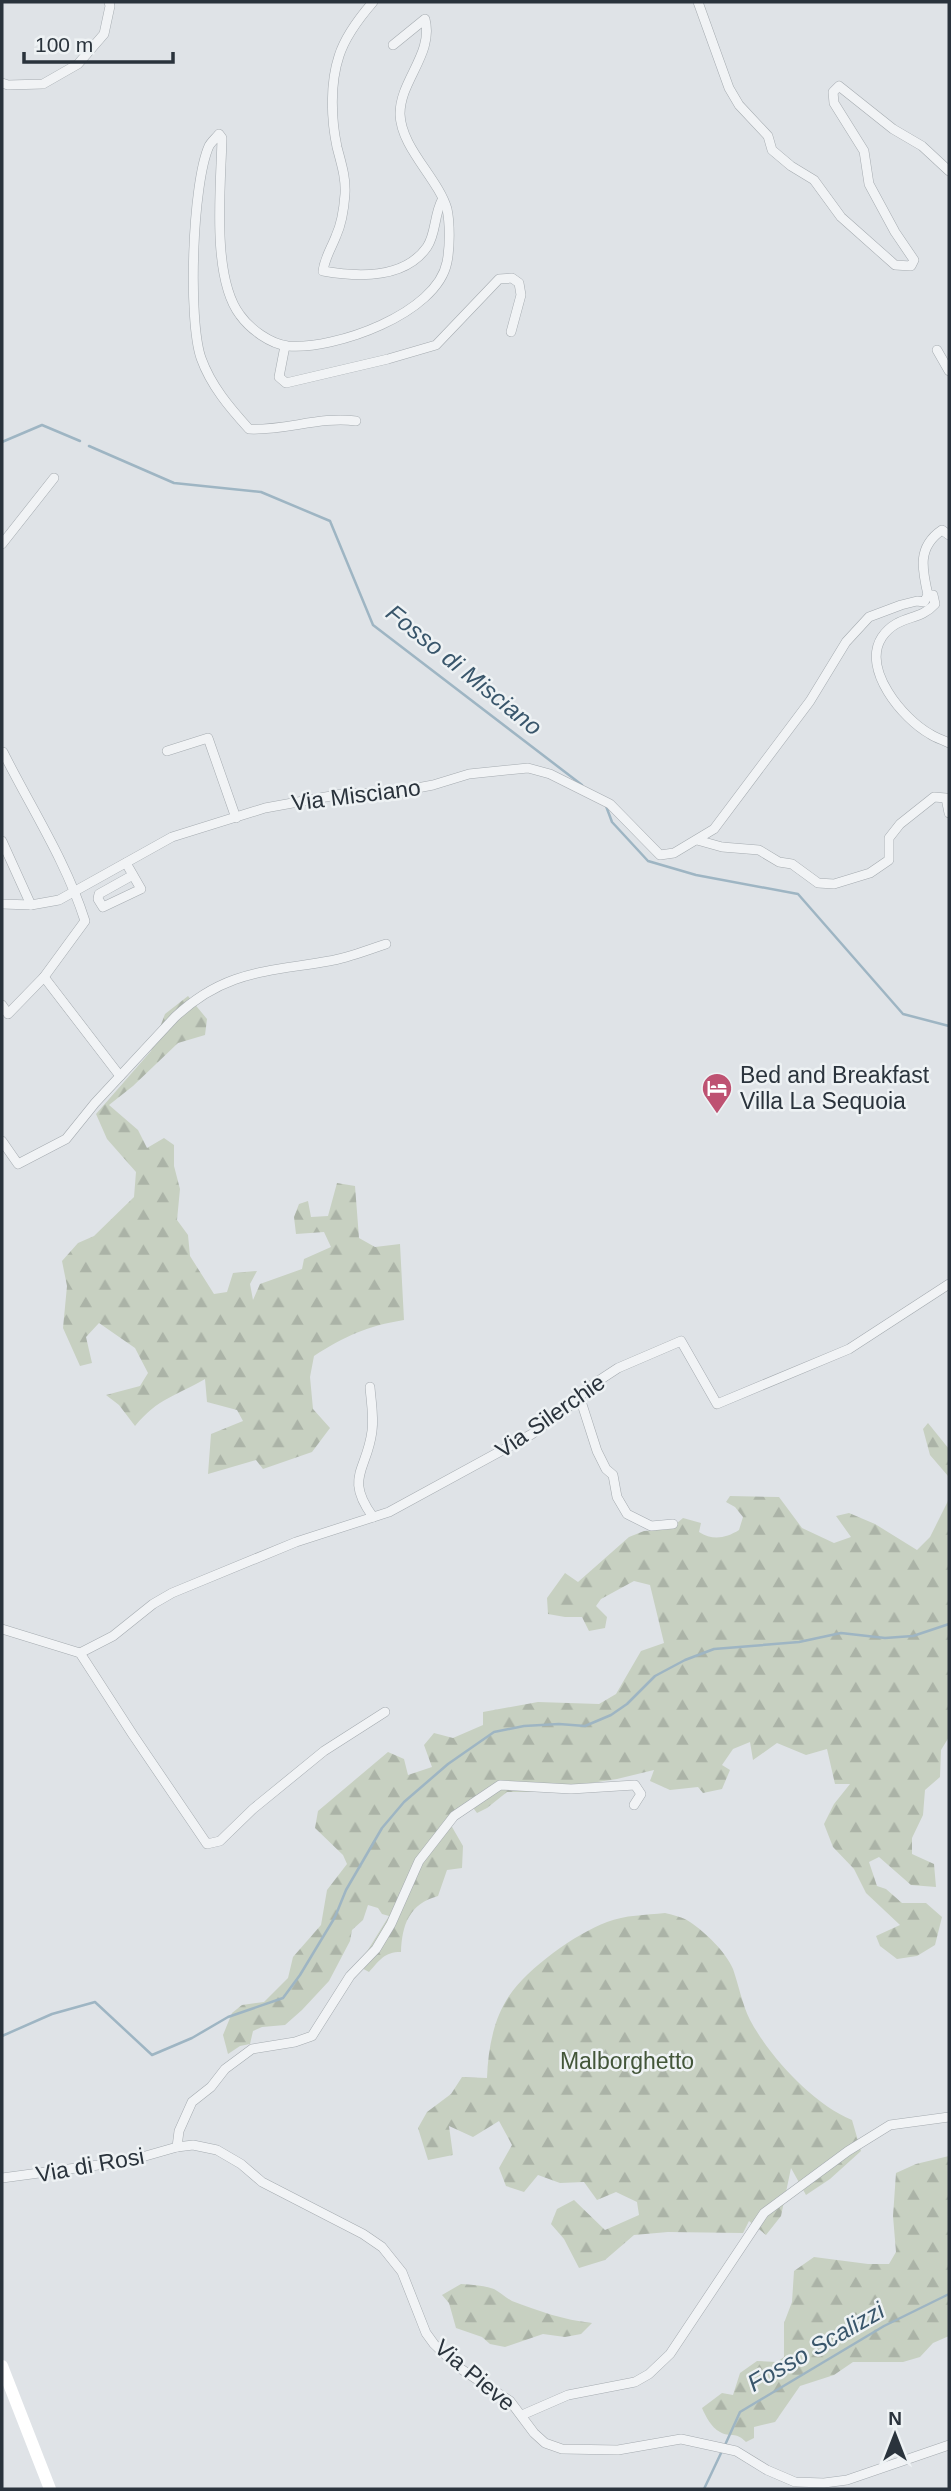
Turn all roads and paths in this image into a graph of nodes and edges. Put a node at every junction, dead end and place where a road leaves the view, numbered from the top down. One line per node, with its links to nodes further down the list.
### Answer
1 (109, 2): 5 (street)
2 (373, 2): 7 (street)
3 (698, 2): 6 (street)
4 (393, 45): 7 (street)
5 (2, 83)
6 (949, 172)
7 (442, 200): 9 (street)
8 (511, 332): 9 (street)
9 (285, 346): 12 (street)
10 (943, 354): 11 (street)
11 (949, 371)
12 (356, 421)
13 (54, 478): 15 (street)
14 (949, 535): 16 (street)
15 (2, 544)
16 (928, 595): 17 (street); 22 (street, Via Misciano)
17 (949, 743)
18 (167, 751): 21 (street)
19 (3, 752): 26 (street)
20 (949, 813): 22 (street)
21 (236, 818): 22 (street, Via Misciano); 24 (street, Via Misciano)
22 (697, 840)
23 (2, 841): 28 (street)
24 (126, 863): 25 (street); 26 (street, Via Misciano)
25 (133, 875): 25 (street)
26 (76, 893): 28 (street, Via Misciano); 30 (street)
27 (2, 904): 28 (street, Via Misciano)
28 (31, 905)
29 (386, 944): 32 (street)
30 (44, 978): 31 (street); 32 (street)
31 (2, 1005)
32 (120, 1076): 33 (street)
33 (2, 1141)
34 (949, 1284): 36 (street, Via Silerchie)
35 (370, 1387): 37 (street)
36 (580, 1398): 37 (street, Via Silerchie); 38 (street)
37 (373, 1517): 40 (street, Via Silerchie)
38 (673, 1524)
39 (2, 1629): 40 (street)
40 (80, 1653): 41 (street)
41 (384, 1712)
42 (634, 1805): 44 (street)
43 (949, 2117): 47 (street)
44 (177, 2147): 45 (street, Via di Rosi); 47 (street, Via Pieve)
45 (2, 2178)
46 (2, 2366): 49 (street)
47 (522, 2415): 48 (street, Via Pieve)
48 (949, 2445)
49 (50, 2489)

